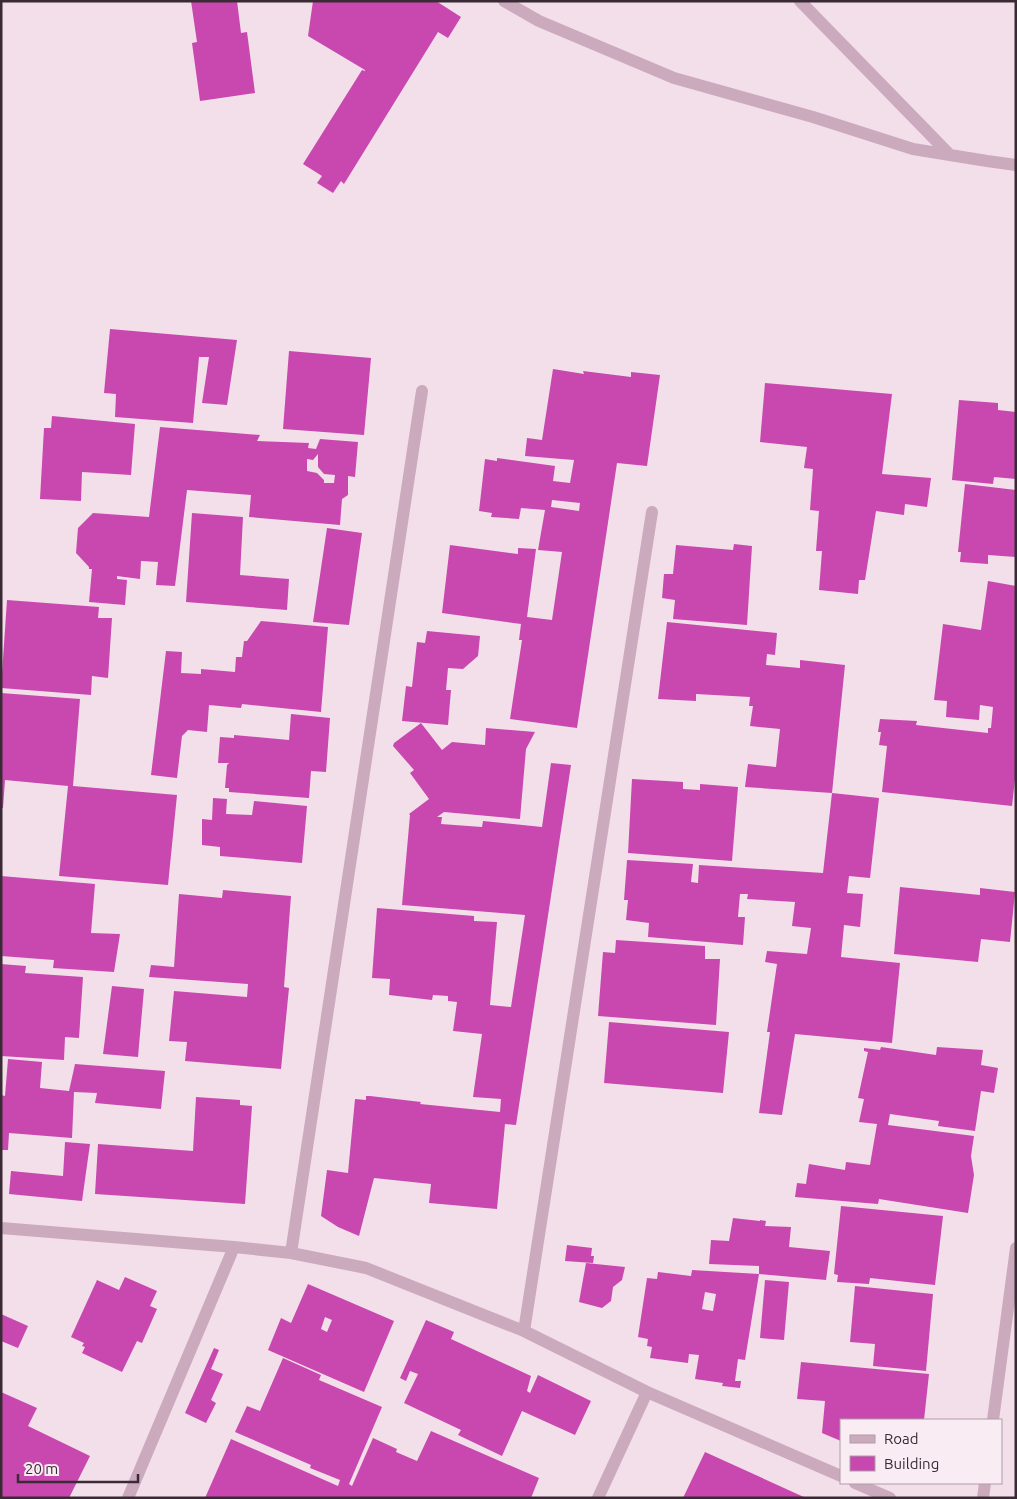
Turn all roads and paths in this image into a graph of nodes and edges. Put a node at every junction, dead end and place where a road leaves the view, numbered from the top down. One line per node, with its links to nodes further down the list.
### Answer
1 (504, 1): 3 (street)
2 (800, 1): 3 (street)
3 (950, 155): 4 (street)
4 (1016, 165)
5 (422, 391): 10 (street)
6 (652, 512): 11 (street)
7 (1, 1228): 8 (street)
8 (234, 1247): 10 (street); 17 (street)
9 (1016, 1248): 13 (street)
10 (291, 1253): 11 (street)
11 (524, 1331): 12 (street)
12 (647, 1392): 14 (street); 18 (street)
13 (993, 1419)
14 (840, 1476)
15 (857, 1484): 19 (street)
16 (985, 1484): 20 (street)
17 (128, 1498)
18 (598, 1498)
19 (890, 1498)
20 (983, 1498)

